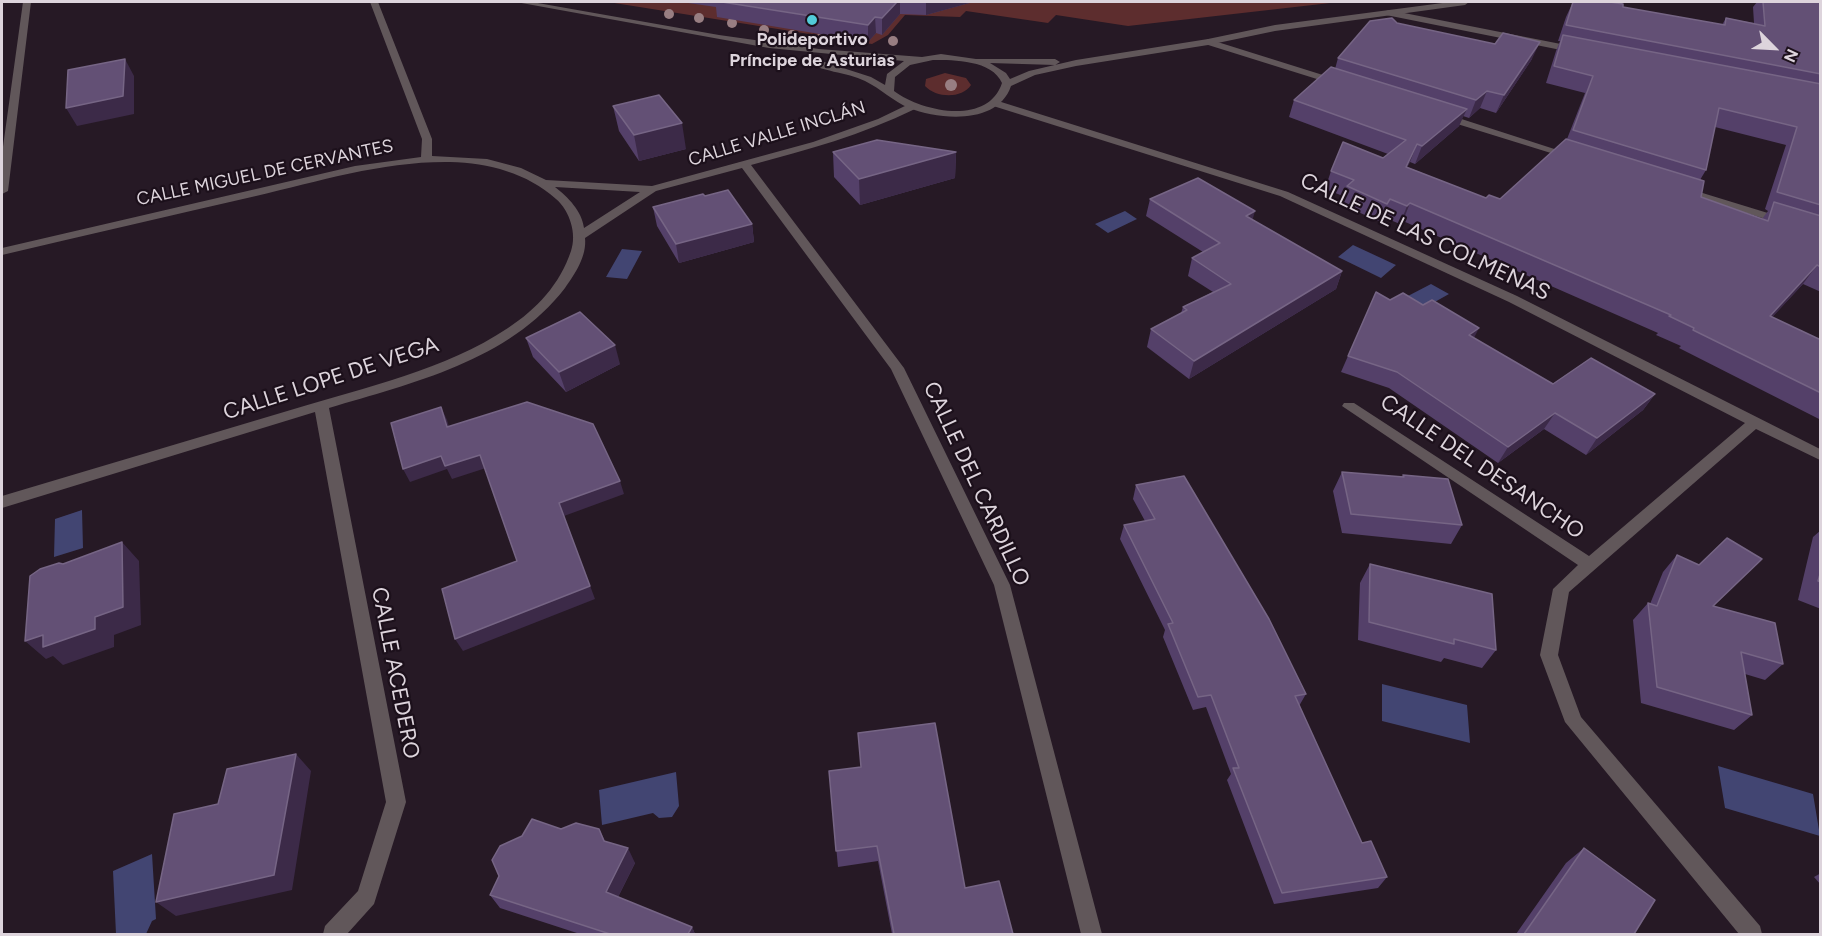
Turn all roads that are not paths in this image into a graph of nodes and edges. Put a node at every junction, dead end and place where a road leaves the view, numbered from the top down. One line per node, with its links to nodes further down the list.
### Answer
1 (27, 2): 24 (street)
2 (374, 2): 18 (street)
3 (520, 2): 7 (street)
4 (1465, 2): 5 (street)
5 (1389, 13): 6 (street); 8 (street)
6 (1208, 42): 11 (street); 13 (street)
7 (769, 48): 9 (street); 14 (street)
8 (1587, 52)
9 (920, 59): 10 (street); 14 (street)
10 (973, 60): 11 (street); 12 (street)
11 (1076, 63): 12 (street)
12 (1006, 84): 15 (street)
13 (1355, 88)
14 (889, 92): 16 (street)
15 (994, 103): 16 (street); 30 (street, CALLE DE LAS COLMENAS)
16 (911, 107): 20 (street, CALLE VALLE INCLÁN)
17 (1435, 113): 19 (street)
18 (426, 159): 21 (street, CALLE MIGUEL DE CERVANTES); 27 (street, CALLE MIGUEL DE CERVANTES)
19 (1582, 159)
20 (746, 166): 23 (street, CALLE VALLE INCLÁN); 35 (street, CALLE DEL CARDILLO)
21 (547, 183): 23 (street, CALLE VALLE INCLÁN); 26 (street, CALLE MIGUEL DE CERVANTES)
22 (1673, 187): 25 (street)
23 (652, 189): 26 (street, CALLE VALLE INCLÁN)
24 (2, 191)
25 (1821, 233)
26 (580, 236): 28 (street, CALLE LOPE DE VEGA)
27 (2, 251)
28 (321, 406): 32 (street, CALLE LOPE DE VEGA); 34 (street, CALLE ACEDERO)
29 (1349, 406): 33 (street, CALLE DEL DESANCHO)
30 (1756, 421): 31 (street, CALLE DE LAS COLMENAS); 33 (street, CALLE DEL DESANCHO)
31 (1821, 455)
32 (2, 502)
33 (1590, 565): 36 (street, CALLE DEL DESANCHO)
34 (333, 934)
35 (1092, 934)
36 (1752, 934)

